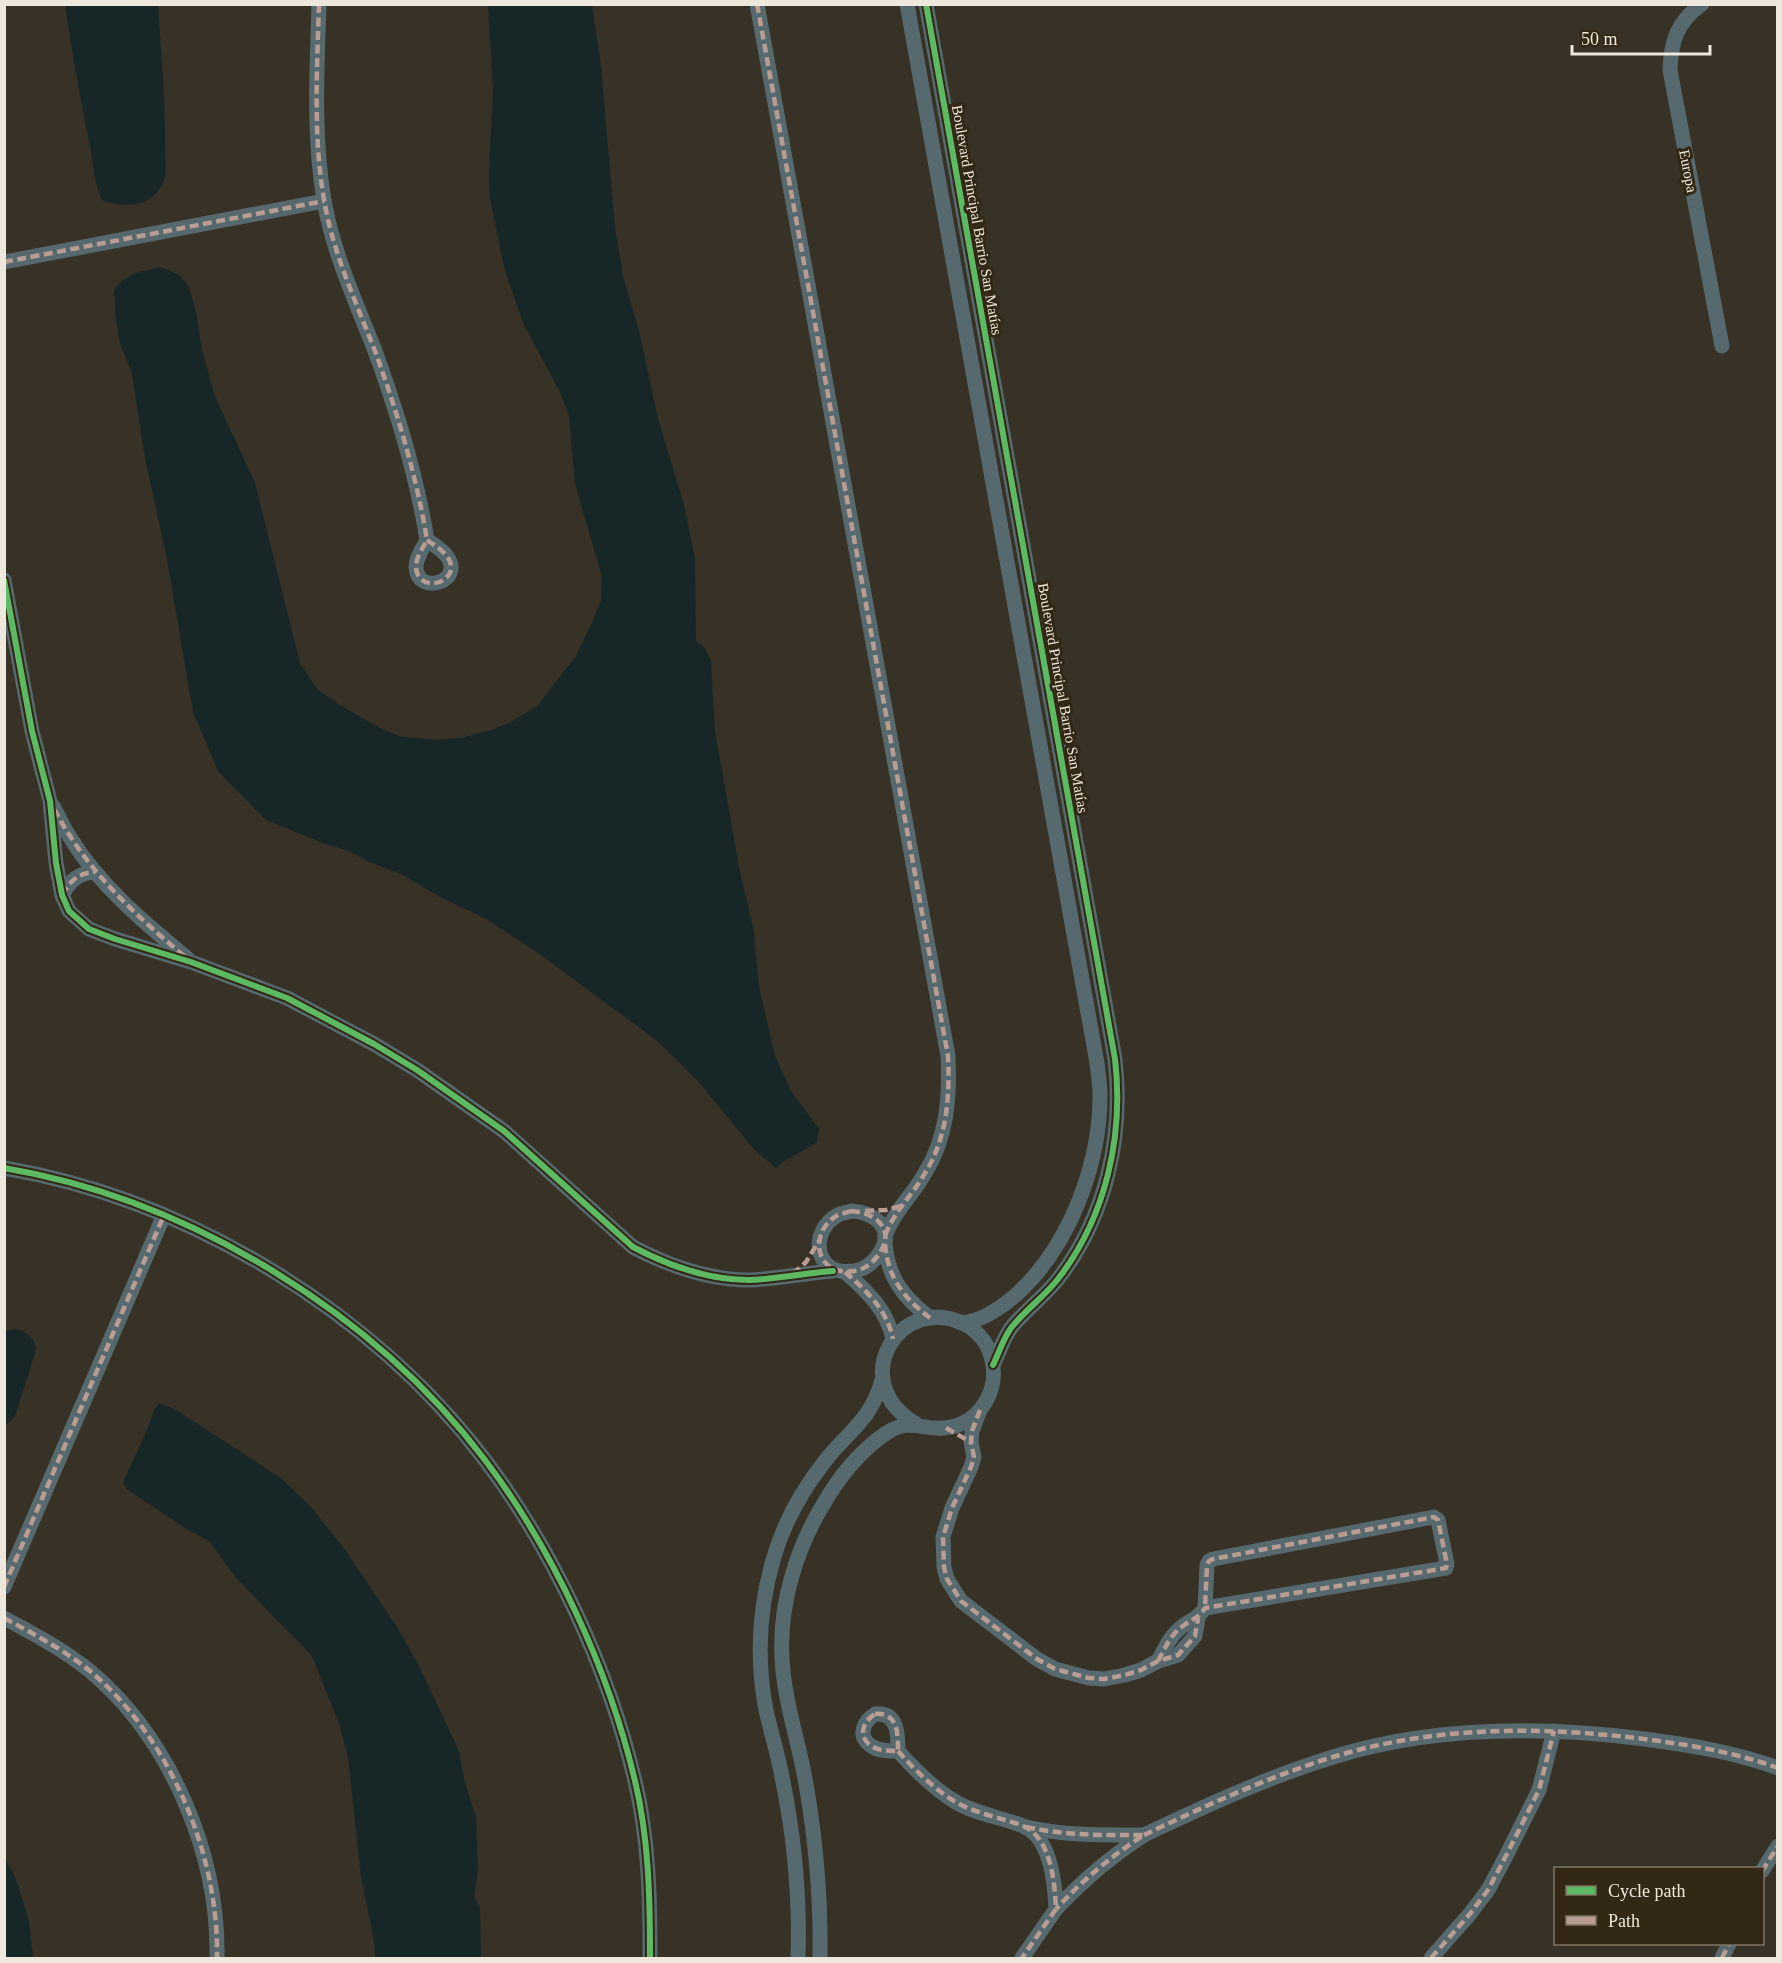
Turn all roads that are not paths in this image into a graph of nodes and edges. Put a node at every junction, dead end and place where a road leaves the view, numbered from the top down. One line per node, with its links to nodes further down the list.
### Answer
1 (319, 4): 6 (street)
2 (757, 4): 16 (street)
3 (907, 4): 24 (street, Boulevard Principal Barrio San Matías)
4 (926, 4): 26 (street, Boulevard Principal Barrio San Matías)
5 (1702, 4): 8 (street, Europa)
6 (324, 201): 7 (street); 9 (street)
7 (4, 262)
8 (1722, 346)
9 (427, 540)
10 (4, 580): 11 (street)
11 (50, 801): 12 (street); 13 (street)
12 (95, 872): 13 (street); 14 (street)
13 (62, 895): 14 (street)
14 (191, 962): 22 (street)
15 (4, 1168): 18 (street)
16 (901, 1206): 17 (street); 20 (street)
17 (862, 1212): 19 (street); 20 (street)
18 (164, 1215): 32 (street); 45 (street)
19 (821, 1236): 21 (street); 22 (street)
20 (885, 1240): 21 (street); 23 (street)
21 (839, 1272): 22 (street); 25 (street)
22 (791, 1276)
23 (930, 1318): 24 (street); 25 (street)
24 (964, 1323): 26 (street)
25 (893, 1340): 27 (street)
26 (993, 1365): 28 (street)
27 (882, 1380): 29 (street); 46 (street)
28 (980, 1410): 30 (street); 31 (street)
29 (916, 1424): 30 (street); 47 (street)
30 (946, 1428): 31 (street)
31 (971, 1442): 33 (street)
32 (4, 1587)
33 (1202, 1613): 33 (street)
34 (4, 1618): 44 (street)
35 (1554, 1731): 37 (street); 39 (street); 49 (street)
36 (898, 1751): 38 (street)
37 (1778, 1768)
38 (1026, 1827): 39 (street); 42 (street)
39 (1144, 1835): 42 (street)
40 (1778, 1846): 41 (street)
41 (1764, 1869)
42 (1056, 1908): 48 (street)
43 (1729, 1945): 50 (street)
44 (217, 1959)
45 (650, 1959)
46 (798, 1959)
47 (820, 1959)
48 (1022, 1959)
49 (1431, 1959)
50 (1722, 1959)

